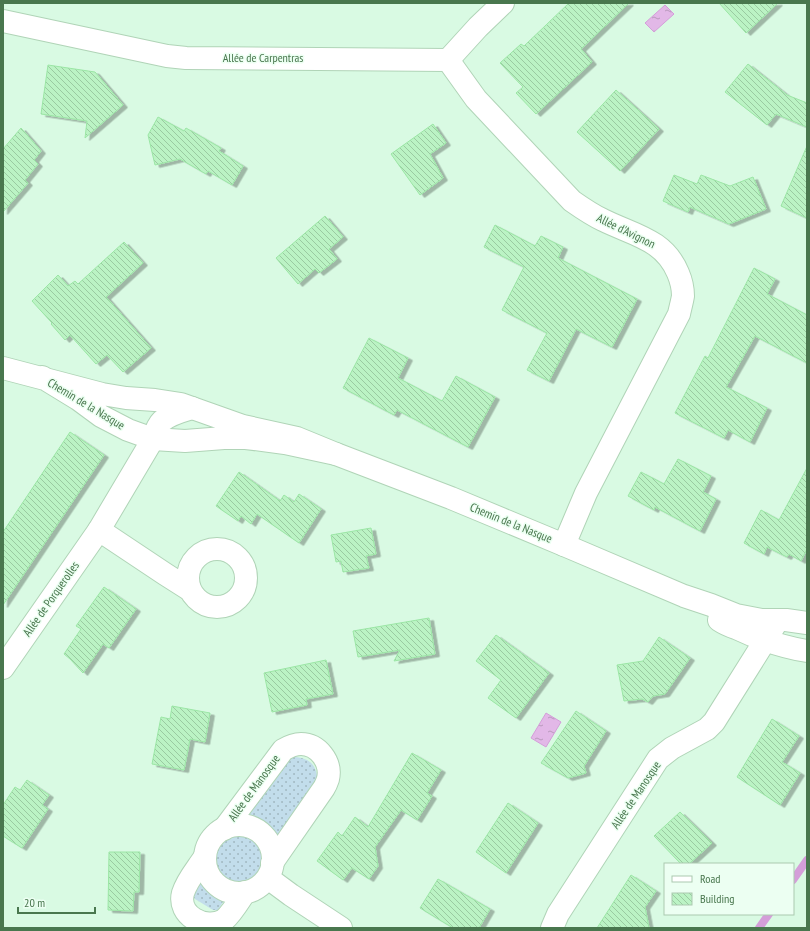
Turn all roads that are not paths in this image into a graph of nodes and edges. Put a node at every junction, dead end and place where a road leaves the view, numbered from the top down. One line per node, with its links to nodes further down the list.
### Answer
1 (503, 3): 3 (street)
2 (3, 21): 3 (street, Allée de Carpentras)
3 (448, 60): 12 (street, Allée d'Avignon)
4 (3, 368): 5 (street, Chemin de la Nasque)
5 (42, 378): 6 (street, Chemin de la Nasque); 8 (street, Chemin de la Nasque)
6 (126, 398): 7 (street, Chemin de la Nasque); 8 (street, Chemin de la Nasque)
7 (199, 410): 8 (street); 9 (street); 10 (street, Chemin de la Nasque)
8 (153, 439): 9 (street, Chemin de la Nasque); 11 (street, Allée de Porquerolles)
9 (192, 440): 10 (street, Chemin de la Nasque)
10 (336, 454): 12 (street, Chemin de la Nasque)
11 (99, 530): 13 (street); 19 (street, Allée de Porquerolles)
12 (564, 545): 14 (street, Chemin de la Nasque)
13 (190, 590)
14 (684, 596): 15 (street, Chemin de la Nasque); 17 (street, Chemin de la Nasque)
15 (778, 620): 16 (street, Chemin de la Nasque); 17 (street, Allée de Manosque)
16 (807, 623)
17 (766, 641): 18 (street, Chemin de la Nasque); 26 (street, Allée de Manosque)
18 (806, 650)
19 (3, 668)
20 (224, 829): 21 (street, Allée de Manosque); 22 (street, Allée de Manosque); 22 (street, Allée de Manosque)
21 (204, 858): 23 (street); 24 (street, Allée de Manosque)
22 (270, 870): 23 (street, Allée de Manosque); 25 (street)
23 (245, 892): 24 (street, Allée de Manosque)
24 (194, 924)
25 (341, 928)
26 (552, 928)

